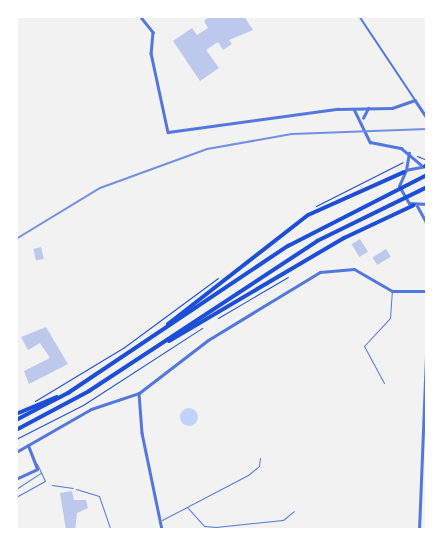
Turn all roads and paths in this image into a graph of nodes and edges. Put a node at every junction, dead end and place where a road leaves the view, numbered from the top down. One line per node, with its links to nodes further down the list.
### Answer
1 (140, 16): 4 (street)
2 (359, 16): 3 (street)
3 (415, 100): 5 (street); 6 (street)
4 (354, 108): 5 (street); 7 (street)
5 (368, 108): 7 (street)
6 (427, 118)
7 (362, 119): 8 (street)
8 (409, 153): 9 (street); 10 (street)
9 (425, 166): 10 (street)
10 (405, 171): 15 (street); 25 (main road)
11 (384, 174): 16 (path)
12 (427, 175): 25 (main road)
13 (427, 187): 27 (main road)
14 (427, 204): 15 (street)
15 (415, 205): 17 (street); 27 (main road)
16 (309, 210)
17 (427, 224)
18 (223, 275): 31 (path)
19 (290, 276): 22 (path)
20 (392, 291): 21 (street); 28 (lane); 30 (street)
21 (427, 291)
22 (213, 321)
23 (205, 326): 35 (path)
24 (427, 327): 26 (street)
25 (162, 330): 29 (main road)
26 (426, 344): 52 (street)
27 (156, 347): 34 (main road)
28 (384, 384)
29 (68, 393): 32 (main road); 33 (main road)
30 (139, 393): 36 (street); 49 (street)
31 (27, 404)
32 (16, 414)
33 (16, 420)
34 (16, 430)
35 (16, 440)
36 (28, 446): 37 (street); 39 (street)
37 (16, 452)
38 (260, 458): 47 (lane)
39 (37, 464): 40 (lane); 41 (street)
40 (42, 473): 44 (lane); 46 (lane)
41 (16, 479)
42 (52, 485): 43 (lane)
43 (73, 488)
44 (16, 489)
45 (76, 489): 50 (lane)
46 (16, 497)
47 (186, 506): 48 (lane); 49 (lane)
48 (294, 511)
49 (160, 521): 51 (street)
50 (111, 530)
51 (162, 530)
52 (419, 530)

